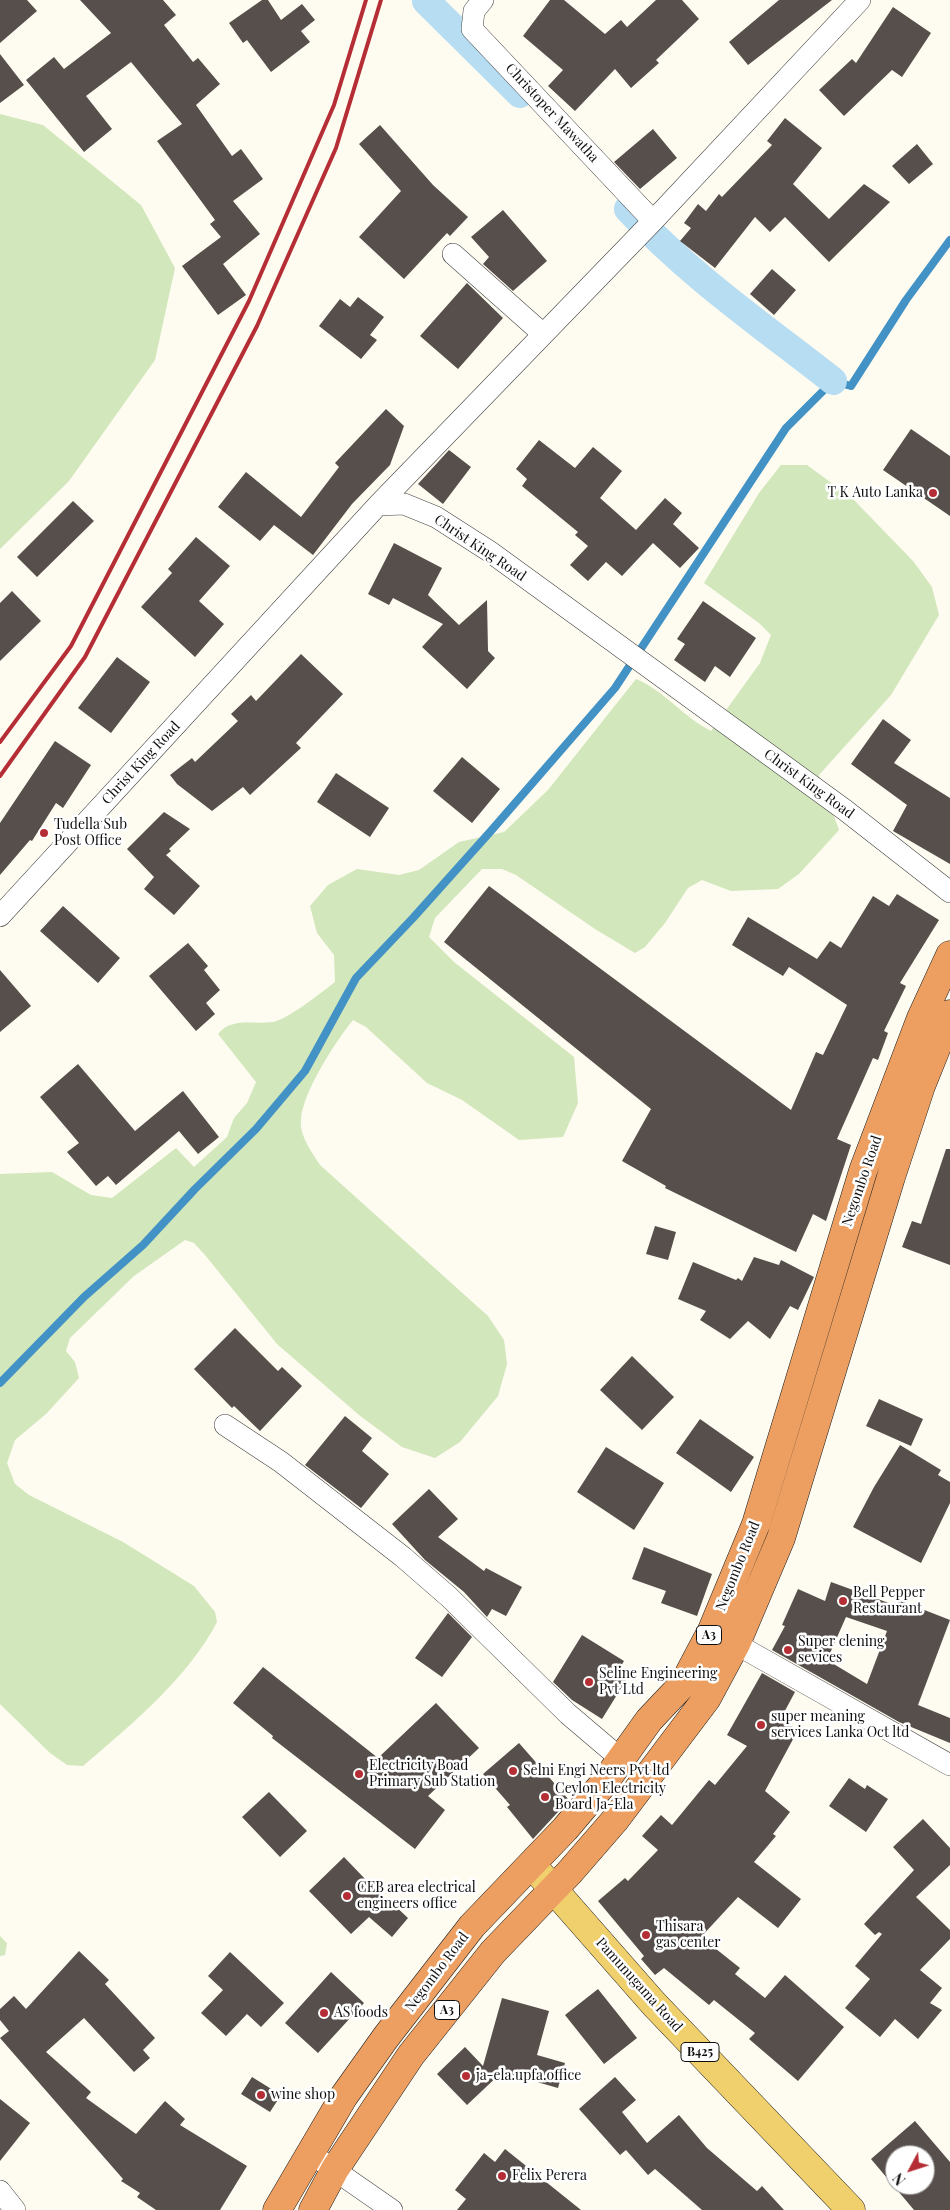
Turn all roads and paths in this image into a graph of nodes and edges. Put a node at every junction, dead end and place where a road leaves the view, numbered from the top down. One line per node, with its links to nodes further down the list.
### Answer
1 (483, 0): 3 (street, Christoper Mawatha)
2 (860, 0): 3 (street)
3 (653, 220): 5 (street)
4 (453, 254): 5 (street)
5 (543, 334): 6 (street)
6 (378, 505): 7 (street, Christ King Road); 8 (street, Christ King Road)
7 (950, 892)
8 (0, 916)
9 (950, 955): 13 (highway, Negombo Road / A3)
10 (950, 1014): 12 (highway, Negombo Road / A3)
11 (225, 1425): 13 (street)
12 (736, 1644): 14 (street); 16 (highway, Negombo Road / A3)
13 (621, 1759): 15 (highway, Negombo Road / A3)
14 (950, 1766)
15 (532, 1865): 16 (main road, Pamunugama Road); 17 (highway, Negombo Road / A3)
16 (553, 1889): 18 (highway, Negombo Road / A3); 24 (main road, Pamunugama Road / B425)
17 (310, 2153): 18 (street); 21 (highway, Negombo Road / A3)
18 (335, 2169): 22 (highway, Negombo Road / A3); 23 (street)
19 (0, 2191): 20 (street)
20 (15, 2210)
21 (277, 2210)
22 (313, 2210)
23 (392, 2210)
24 (851, 2210)

